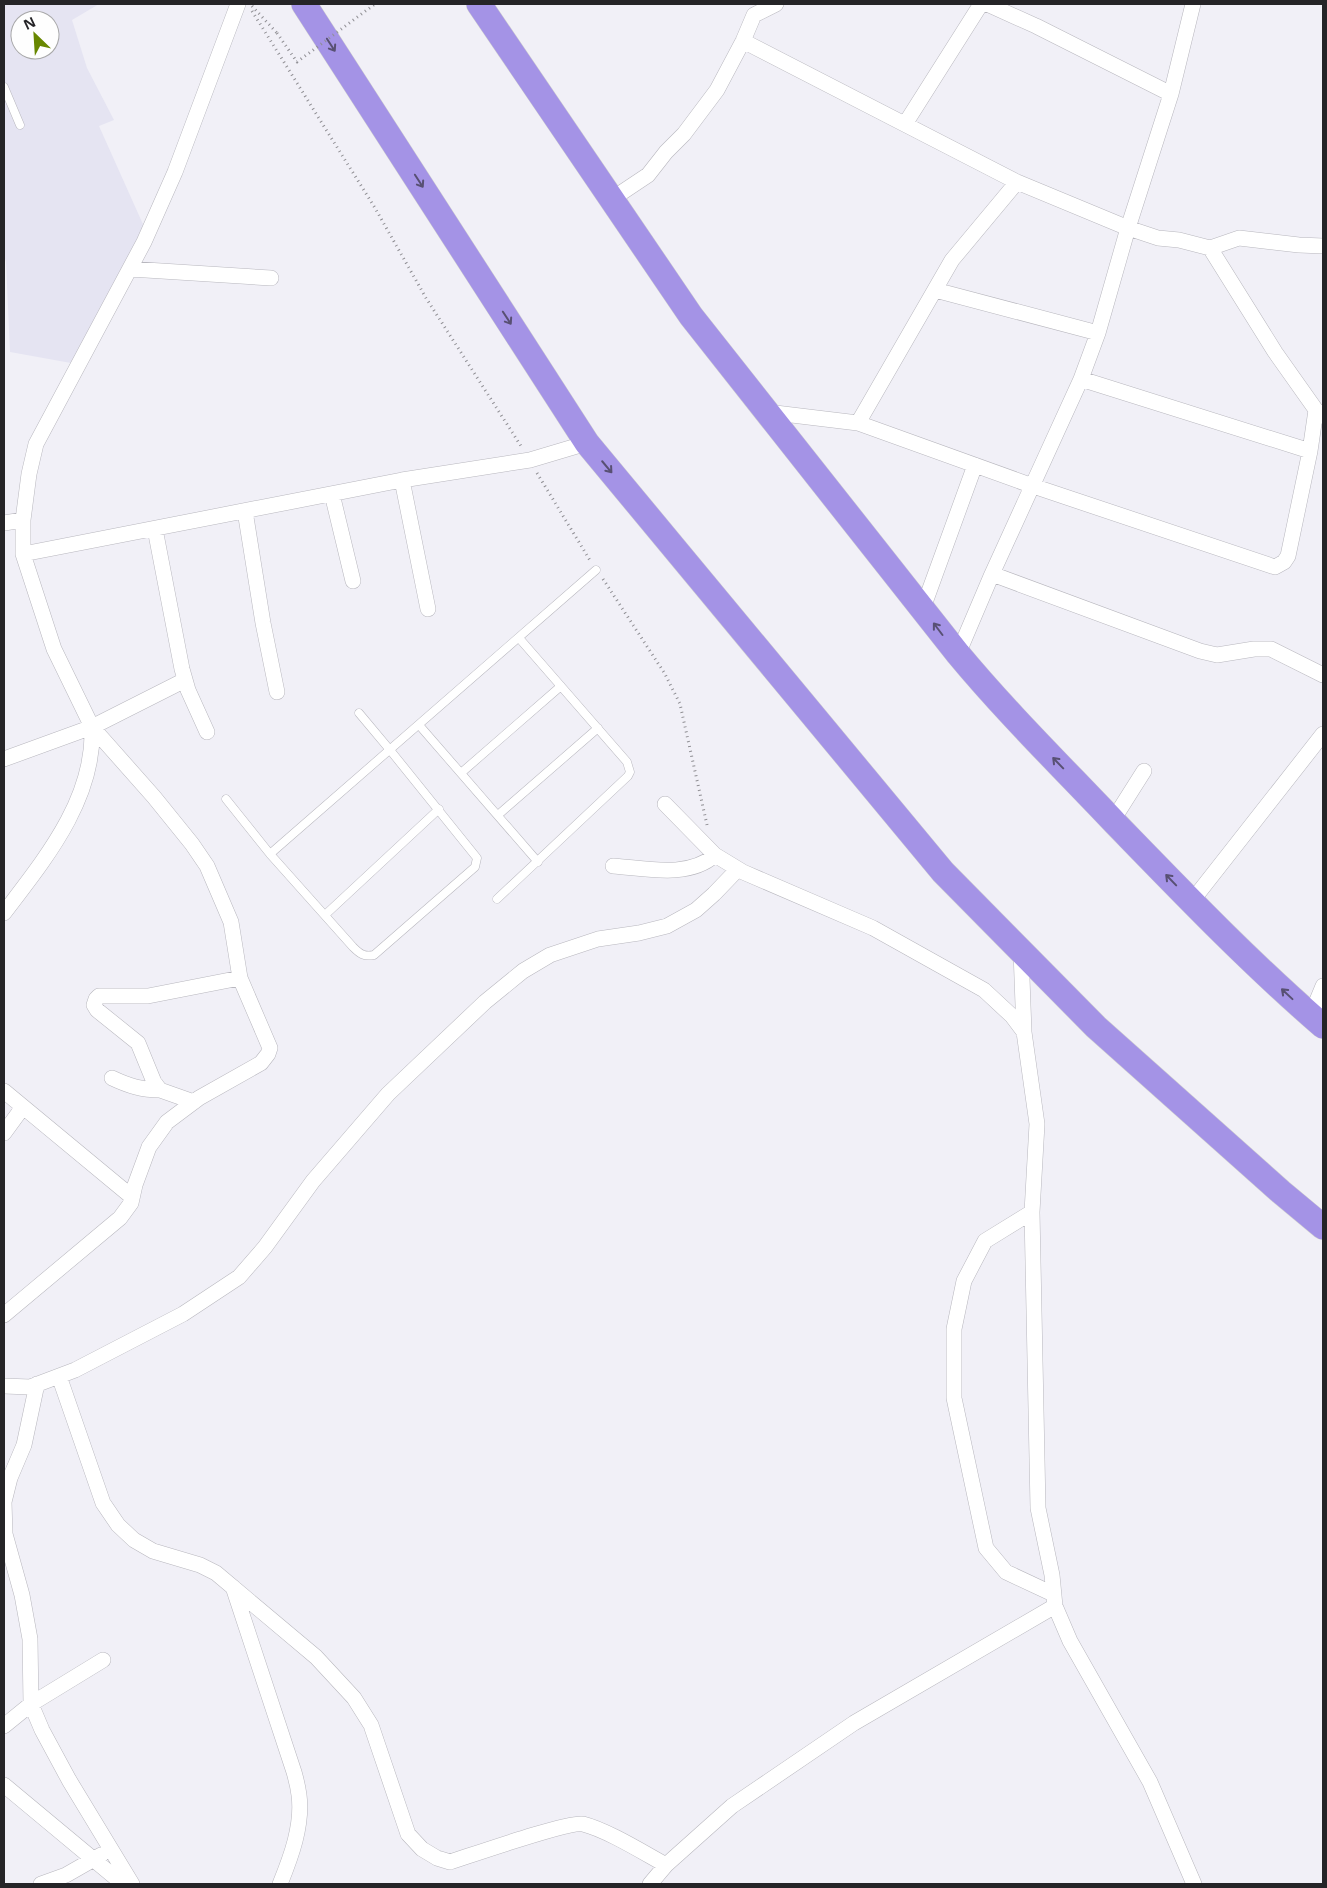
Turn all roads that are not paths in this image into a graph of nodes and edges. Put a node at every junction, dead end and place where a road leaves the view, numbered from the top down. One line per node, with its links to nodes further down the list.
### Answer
1 (238, 4): 18 (street)
2 (304, 4): 26 (highway, one-way to 26)
3 (479, 4): 14 (highway)
4 (776, 4): 8 (street)
5 (981, 4): 11 (street)
6 (987, 4): 10 (street)
7 (1193, 4): 10 (street)
8 (743, 41): 11 (street); 14 (street)
9 (4, 87): 12 (lane)
10 (1171, 94): 15 (street)
11 (905, 124): 13 (street)
12 (20, 125)
13 (1017, 182): 15 (street); 20 (street)
14 (612, 199): 23 (highway)
15 (1128, 228): 17 (street); 21 (street)
16 (1323, 246): 17 (street)
17 (1210, 248): 24 (street)
18 (130, 269): 19 (street); 33 (street)
19 (271, 278)
20 (935, 290): 21 (street); 25 (street)
21 (1098, 333): 22 (street)
22 (1081, 379): 27 (street); 30 (street)
23 (767, 412): 25 (street); 40 (highway)
24 (1320, 413): 27 (street)
25 (858, 423): 28 (street)
26 (587, 443): 29 (street); 72 (highway, one-way to 72)
27 (1310, 450): 30 (street)
28 (975, 465): 30 (street); 40 (street)
29 (402, 480): 31 (street); 41 (street)
30 (1033, 486): 38 (street)
31 (332, 494): 32 (street); 39 (street)
32 (245, 511): 35 (street); 47 (street)
33 (23, 520): 34 (street); 36 (street)
34 (4, 524)
35 (155, 528): 36 (street); 45 (street)
36 (23, 554): 50 (street)
37 (596, 570): 42 (lane)
38 (992, 574): 43 (street); 44 (street)
39 (353, 581)
40 (923, 608): 43 (highway, one-way to 40)
41 (428, 610)
42 (519, 638): 46 (lane); 49 (lane)
43 (958, 654): 62 (highway, one-way to 43)
44 (1323, 675)
45 (185, 680): 50 (street); 52 (street)
46 (561, 686): 51 (lane); 57 (lane)
47 (277, 692)
48 (359, 714): 54 (lane)
49 (418, 725): 54 (lane); 57 (lane)
50 (92, 727): 55 (street); 70 (street); 73 (street)
51 (598, 728): 61 (lane); 65 (lane)
52 (207, 732)
53 (1321, 741): 69 (street)
54 (390, 750): 60 (lane); 63 (lane)
55 (4, 759)
56 (1144, 771): 62 (street)
57 (461, 773): 61 (lane)
58 (226, 799): 63 (lane)
59 (664, 804): 64 (street)
60 (439, 810): 71 (lane); 71 (lane)
61 (498, 815): 65 (lane)
62 (1113, 820): 69 (highway, one-way to 62)
63 (270, 854): 71 (lane)
64 (715, 855): 66 (street); 67 (street)
65 (538, 862): 68 (lane)
66 (613, 866)
67 (738, 870): 76 (street); 87 (street)
68 (497, 899)
69 (1192, 902): 75 (highway, one-way to 69)
70 (4, 914)
71 (325, 915)
72 (1021, 951): 76 (street); 85 (highway)
73 (240, 978): 79 (street); 80 (street)
74 (1323, 986): 75 (street)
75 (1317, 1021)
76 (1024, 1032): 84 (street)
77 (112, 1078): 79 (street)
78 (4, 1090): 81 (street)
79 (160, 1090): 80 (street)
80 (194, 1102): 83 (street)
81 (24, 1107): 82 (street); 83 (street)
82 (4, 1133)
83 (132, 1197): 86 (street)
84 (1032, 1212): 91 (street); 91 (street)
85 (1323, 1227)
86 (4, 1315)
87 (59, 1376): 88 (street); 90 (street)
88 (37, 1384): 89 (street); 93 (street)
89 (4, 1386)
90 (232, 1586): 98 (street); 102 (street)
91 (1054, 1600): 98 (street); 104 (street)
92 (103, 1660): 93 (street)
93 (31, 1704): 94 (street); 96 (street)
94 (4, 1726)
95 (4, 1785): 97 (street)
96 (110, 1849): 97 (street); 101 (street)
97 (94, 1859): 99 (street); 100 (street)
98 (666, 1865): 103 (street)
99 (41, 1884)
100 (123, 1884)
101 (132, 1884)
102 (280, 1884)
103 (650, 1884)
104 (1194, 1884)

